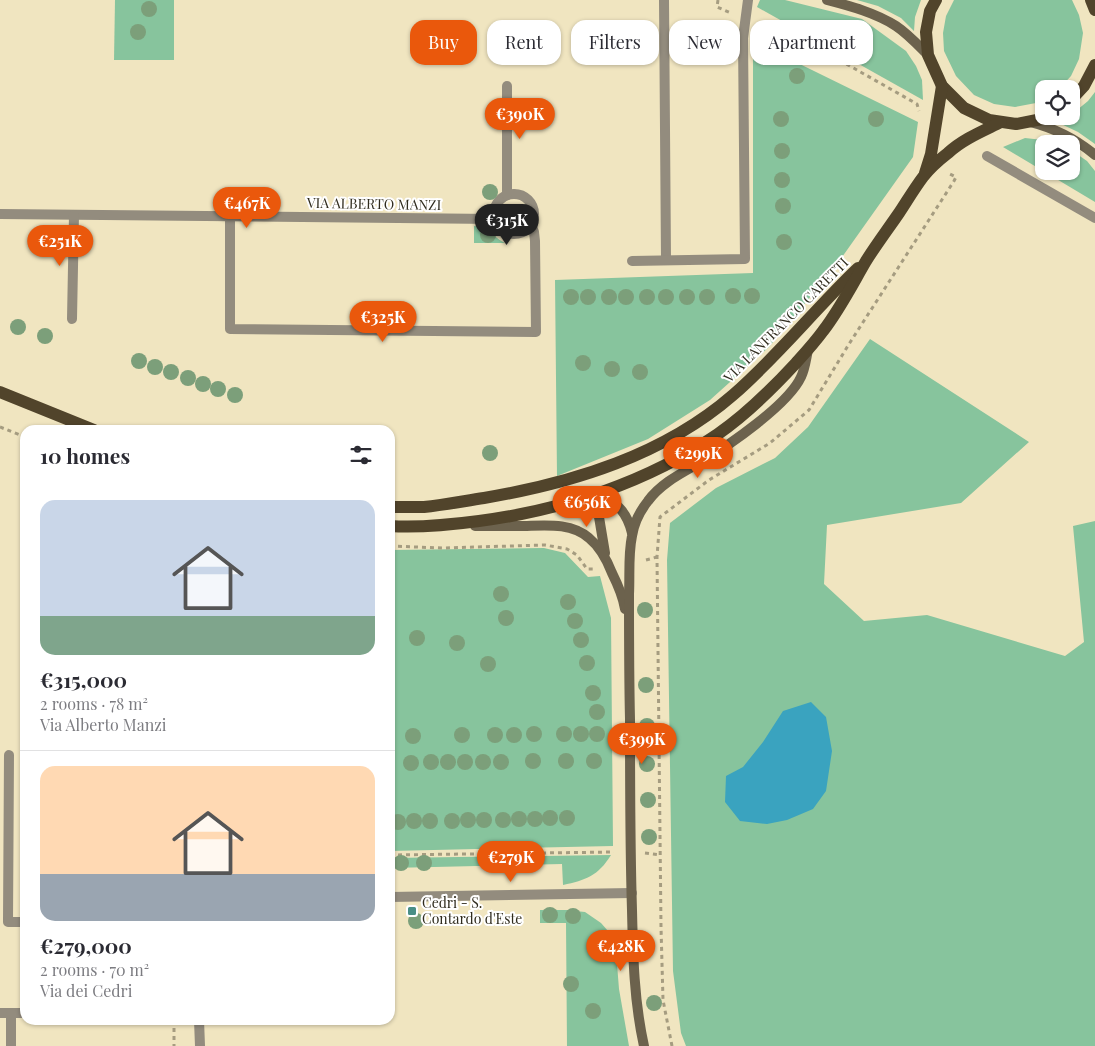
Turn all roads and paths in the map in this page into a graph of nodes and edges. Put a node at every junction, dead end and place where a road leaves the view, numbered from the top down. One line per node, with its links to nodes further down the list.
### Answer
1 (664, 0): 30 (street)
2 (718, 0): 8 (path)
3 (748, 0): 8 (street)
4 (827, 0): 9 (street)
5 (936, 0): 9 (main road)
6 (1091, 0): 7 (main road)
7 (1095, 10)
8 (746, 19): 14 (path); 30 (street)
9 (928, 55): 12 (main road)
10 (1095, 65): 13 (main road)
11 (507, 86): 23 (street)
12 (942, 86): 16 (main road); 21 (main road, VIA LANFRANCO CARETTI)
13 (1080, 90)
14 (920, 112)
15 (1035, 120): 17 (main road)
16 (1001, 122): 17 (main road); 20 (main road, VIA LANFRANCO CARETTI)
17 (1027, 122): 18 (street)
18 (1095, 155)
19 (987, 156): 27 (street)
20 (935, 166): 21 (main road, VIA LANFRANCO CARETTI); 22 (path)
21 (924, 176): 31 (main road, VIA LANFRANCO CARETTI)
22 (954, 182)
23 (507, 195): 28 (street); 29 (street)
24 (0, 214): 25 (street, VIA ALBERTO MANZI)
25 (74, 215): 26 (street, VIA ALBERTO MANZI); 33 (street)
26 (230, 216): 28 (street, VIA ALBERTO MANZI); 29 (street)
27 (1095, 218)
28 (494, 219): 29 (street)
29 (531, 224)
30 (666, 260): 32 (street)
31 (867, 260): 34 (main road, VIA LANFRANCO CARETTI); 39 (main road, VIA LANFRANCO CARETTI)
32 (632, 261)
33 (72, 319)
34 (808, 349): 40 (main road, VIA LANFRANCO CARETTI); 44 (street)
35 (0, 392): 36 (main road)
36 (82, 425)
37 (0, 427): 38 (path)
38 (20, 435)
39 (594, 472): 40 (main road); 41 (main road, VIA LANFRANCO CARETTI)
40 (600, 492): 43 (main road, VIA LANFRANCO CARETTI); 44 (street); 46 (street)
41 (395, 507)
42 (395, 526): 43 (main road, VIA LANFRANCO CARETTI)
43 (439, 526): 46 (street)
44 (632, 534): 47 (street)
45 (395, 546): 46 (path)
46 (609, 564): 48 (street)
47 (630, 564): 48 (street); 53 (path)
48 (629, 638): 51 (street)
49 (9, 755): 50 (street)
50 (4, 834): 56 (street)
51 (631, 852): 52 (path); 53 (path); 54 (street)
52 (395, 855)
53 (660, 855): 66 (path)
54 (632, 893): 55 (street); 65 (street)
55 (395, 898)
56 (4, 922): 57 (street)
57 (20, 922)
58 (5, 1013): 59 (street); 62 (street)
59 (20, 1013)
60 (174, 1025): 63 (path)
61 (199, 1025): 64 (street)
62 (11, 1046)
63 (174, 1046)
64 (200, 1046)
65 (644, 1046)
66 (672, 1046)

